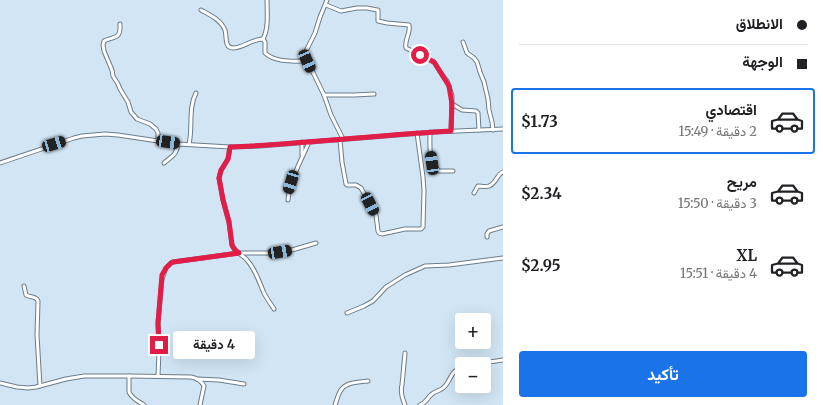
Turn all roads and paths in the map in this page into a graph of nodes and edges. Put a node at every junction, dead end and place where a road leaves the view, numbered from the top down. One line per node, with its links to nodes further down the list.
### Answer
1 (267, 0): 6 (street)
2 (328, 0): 3 (street)
3 (326, 5): 8 (street); 12 (street)
4 (201, 10): 6 (street)
5 (120, 24): 20 (street)
6 (263, 39): 8 (street)
7 (463, 42): 15 (street)
8 (307, 61): 11 (street)
9 (196, 93): 24 (street)
10 (374, 94): 11 (street)
11 (324, 95): 19 (street)
12 (452, 104): 14 (street); 16 (street)
13 (503, 129): 15 (street)
14 (479, 130): 15 (street); 16 (street)
15 (493, 130)
16 (451, 131): 17 (street)
17 (430, 132): 18 (street); 29 (street)
18 (417, 133): 19 (street); 19 (street)
19 (341, 140): 22 (street)
20 (158, 141): 23 (street); 27 (street)
21 (302, 142): 22 (street); 25 (street); 26 (street)
22 (309, 142): 26 (street)
23 (178, 144): 24 (street); 28 (street)
24 (189, 144): 25 (street)
25 (230, 147): 36 (street)
26 (302, 157): 32 (street)
27 (0, 162)
28 (164, 163)
29 (453, 171)
30 (503, 172): 31 (street)
31 (474, 193)
32 (288, 200)
33 (503, 227): 34 (street)
34 (487, 237)
35 (316, 243): 36 (street)
36 (239, 253): 39 (street); 46 (street)
37 (503, 258): 40 (street)
38 (24, 286): 51 (street)
39 (274, 309)
40 (347, 313)
41 (405, 354): 55 (street)
42 (503, 360): 43 (street)
43 (491, 362)
44 (455, 371): 56 (street)
45 (130, 376): 46 (street); 51 (street); 52 (street)
46 (158, 376): 47 (street)
47 (197, 379): 50 (street); 53 (street)
48 (368, 381): 54 (street)
49 (0, 383): 51 (street)
50 (244, 384)
51 (40, 386)
52 (144, 405)
53 (200, 405)
54 (335, 405)
55 (405, 405)
56 (420, 405)

